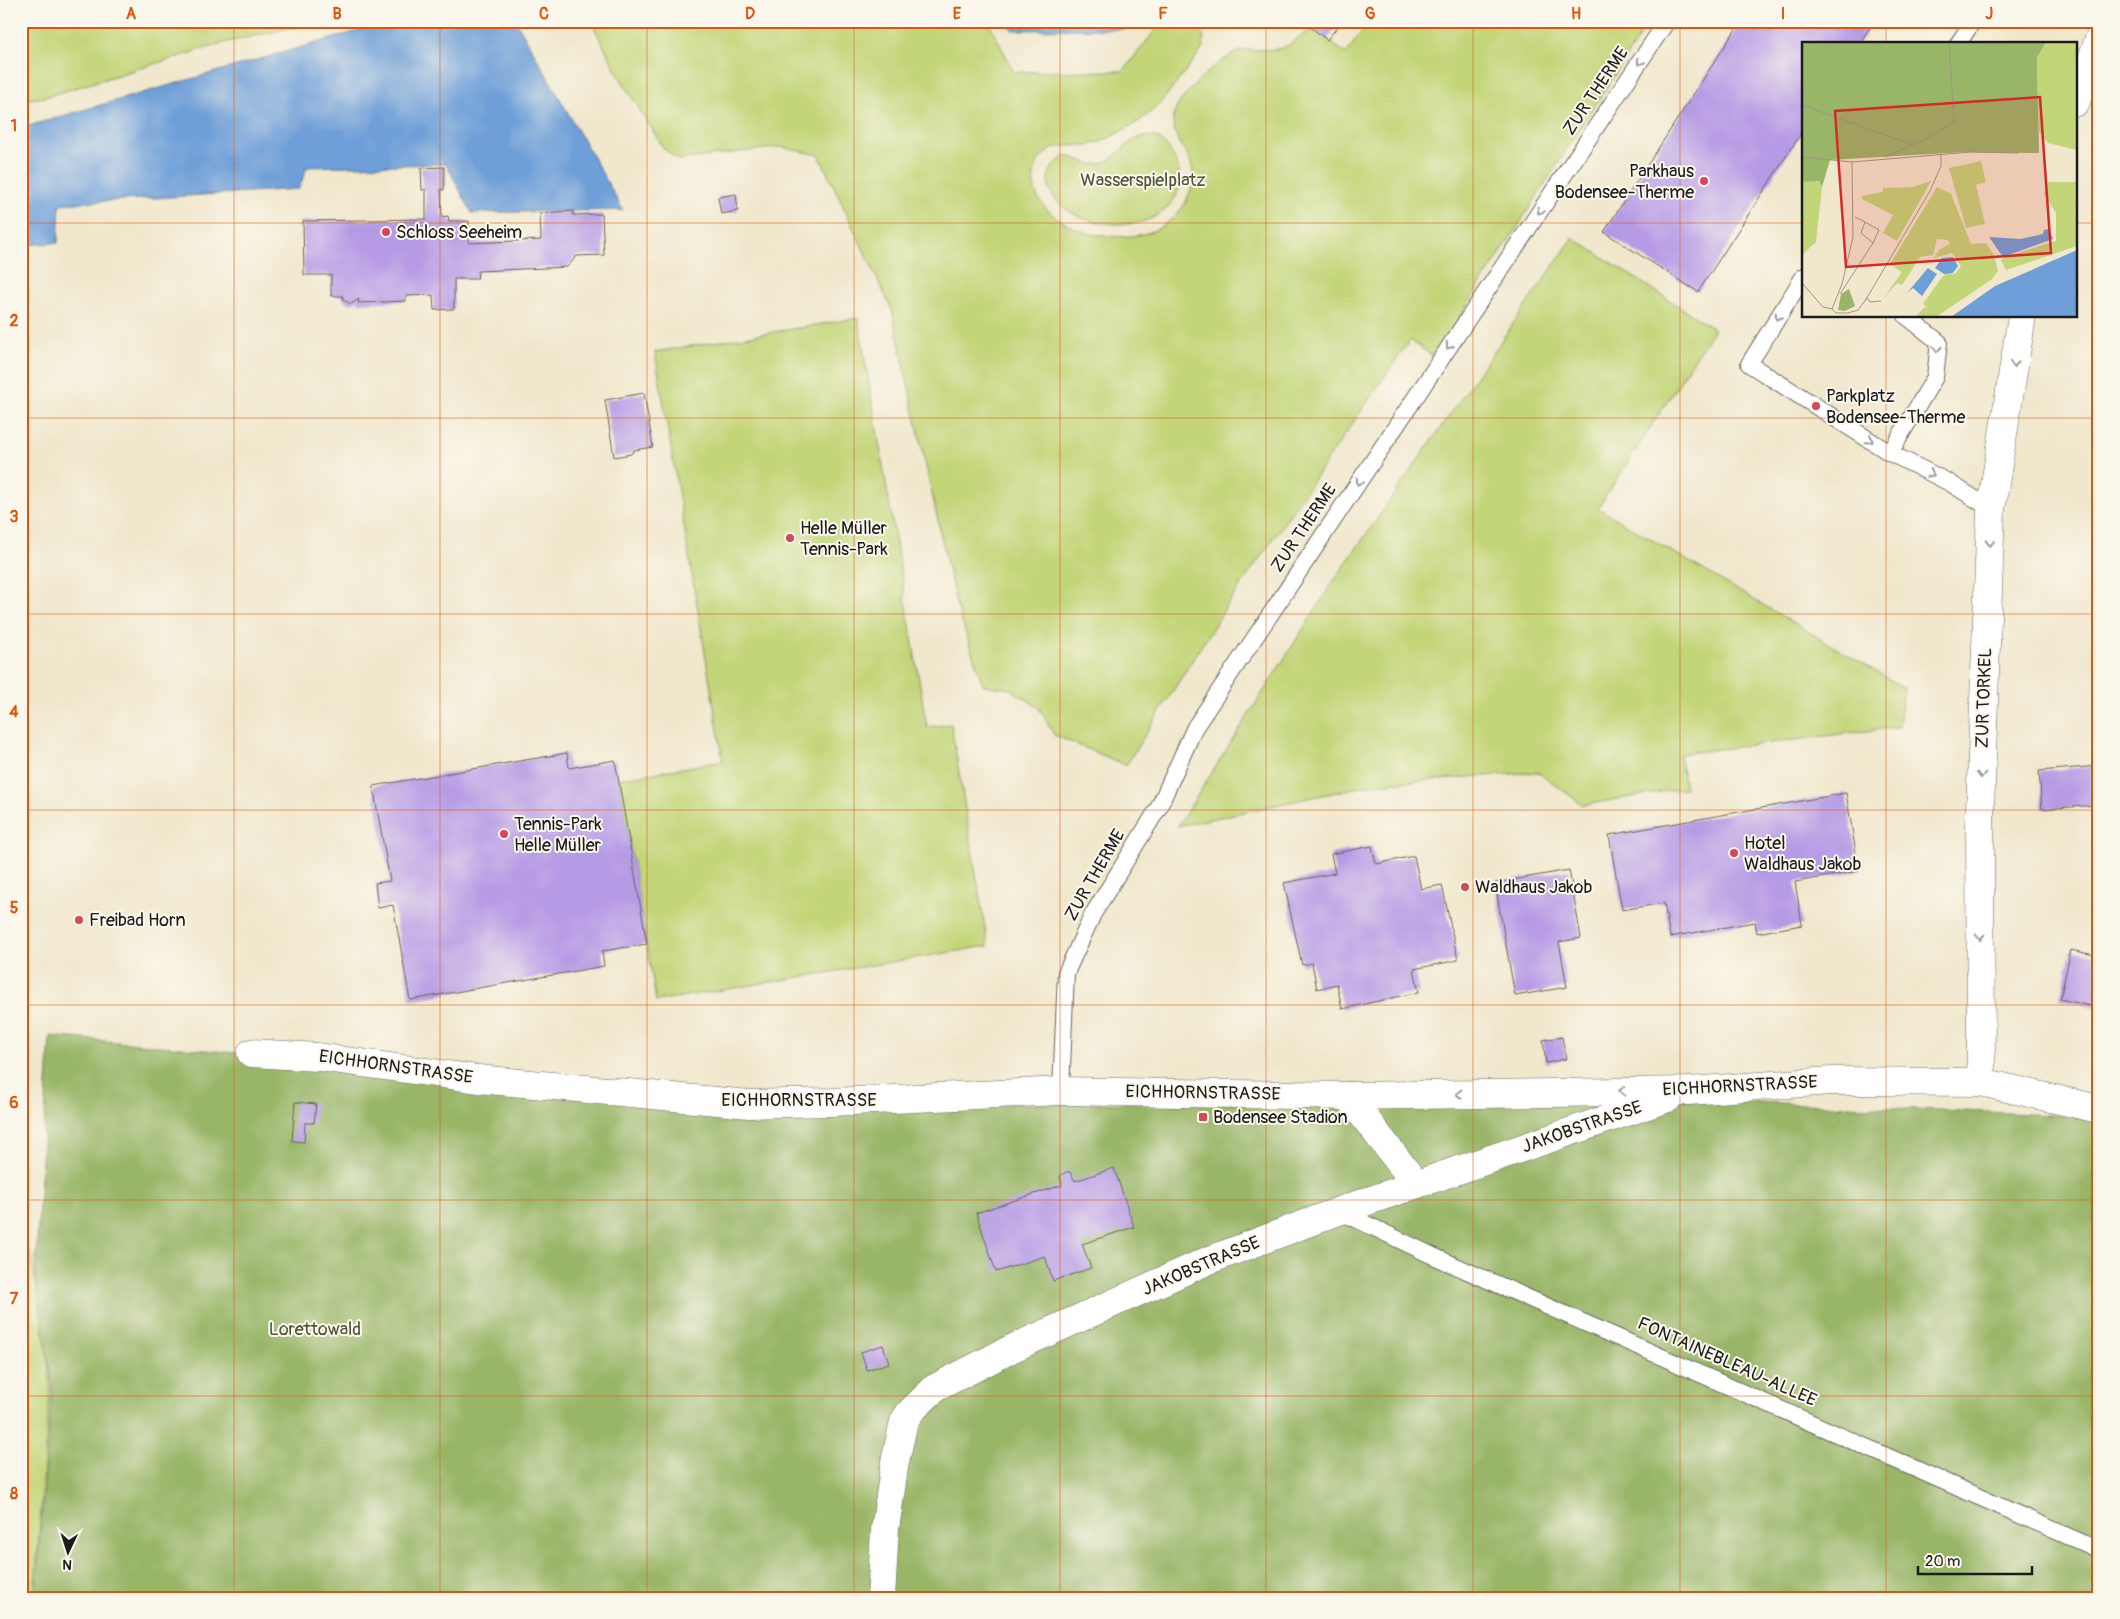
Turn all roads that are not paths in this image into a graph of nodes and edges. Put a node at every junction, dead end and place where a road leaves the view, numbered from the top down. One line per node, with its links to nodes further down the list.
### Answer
1 (1667, 21): 13 (lane, ZUR THERME, one-way to 13)
2 (1973, 21): 4 (lane)
3 (2099, 39): 5 (street)
4 (1959, 42)
5 (2078, 97)
6 (1802, 279): 9 (lane, one-way to 9)
7 (1908, 318): 9 (lane, one-way to 9)
8 (2022, 318): 10 (street, ZUR TORKEL, one-way to 10)
9 (1890, 453): 10 (lane, one-way to 10)
10 (1991, 509): 12 (street, ZUR TORKEL, one-way to 12)
11 (251, 1052): 13 (street, EICHHORNSTRASSE)
12 (1981, 1082): 14 (street, EICHHORNSTRASSE); 16 (street, EICHHORNSTRASSE)
13 (1061, 1091): 15 (street, EICHHORNSTRASSE)
14 (1688, 1091): 15 (street, EICHHORNSTRASSE, one-way to 15); 17 (street, JAKOBSTRASSE)
15 (1348, 1096): 17 (street)
16 (2099, 1109)
17 (1416, 1184): 18 (street, JAKOBSTRASSE)
18 (1339, 1211): 19 (lane, FONTAINEBLEAU-ALLEE); 20 (street, JAKOBSTRASSE)
19 (2099, 1550)
20 (881, 1598)

